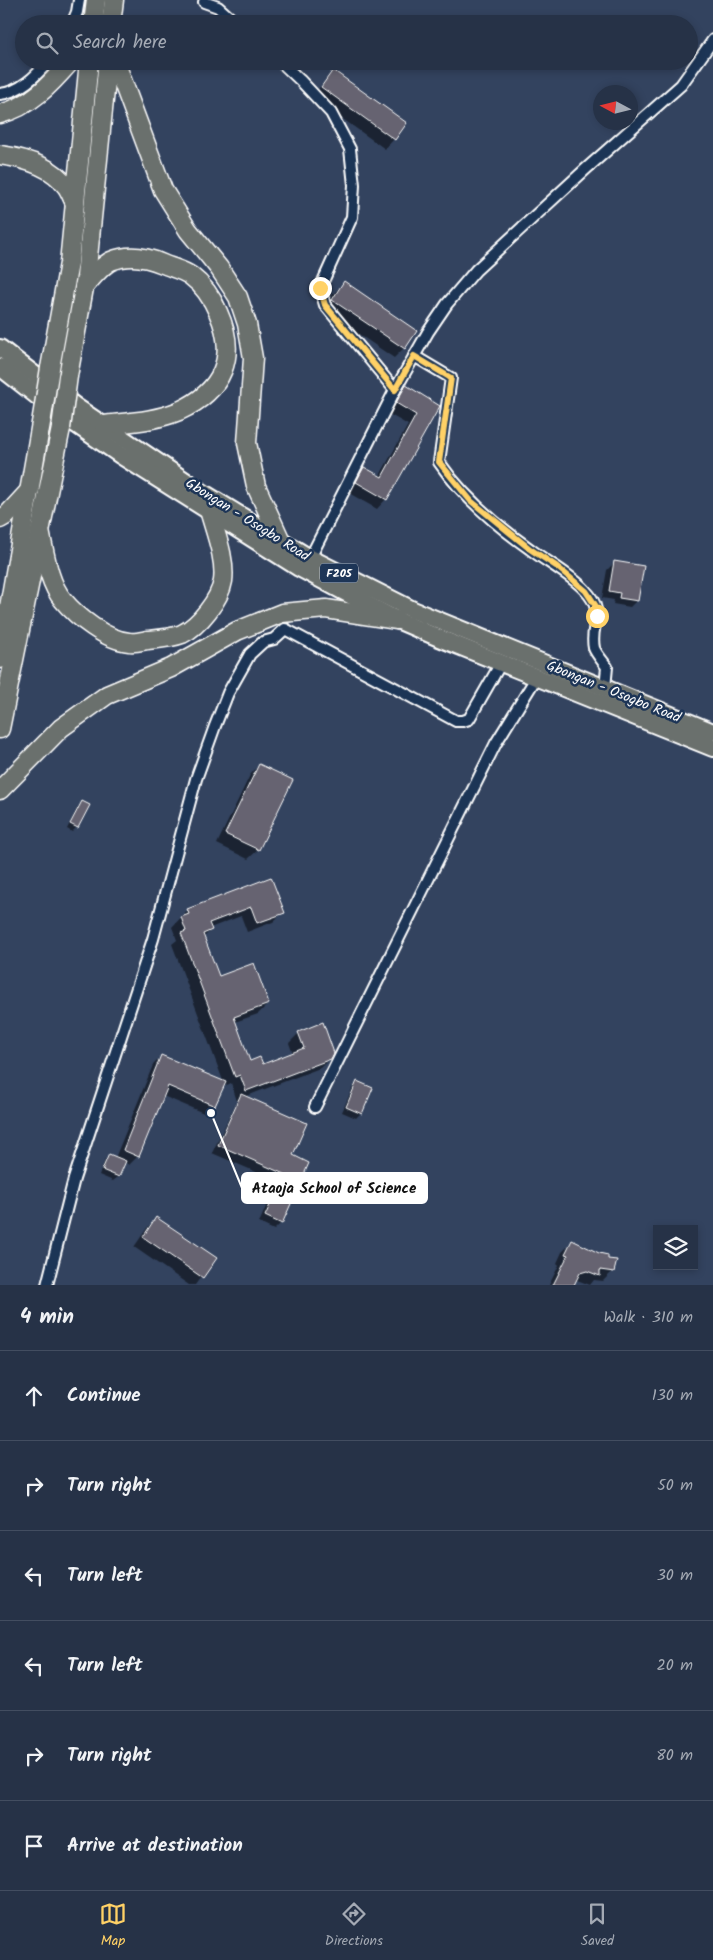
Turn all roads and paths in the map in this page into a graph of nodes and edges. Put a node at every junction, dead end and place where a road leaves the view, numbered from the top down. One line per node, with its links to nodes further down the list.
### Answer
1 (79, 0): 5 (street)
2 (96, 0): 6 (highway)
3 (114, 0): 7 (highway)
4 (204, 2): 8 (street)
5 (76, 15)
6 (94, 15)
7 (113, 15)
8 (227, 15)
9 (713, 40): 10 (street)
10 (698, 62)
11 (40, 70): 18 (street)
12 (63, 70): 19 (highway)
13 (88, 70): 21 (highway)
14 (107, 70): 22 (highway)
15 (118, 70): 32 (highway)
16 (289, 70): 26 (street)
17 (692, 70): 24 (street)
18 (0, 94)
19 (0, 114)
20 (0, 155): 21 (highway)
21 (75, 203): 28 (highway, bridge)
22 (84, 287): 27 (highway); 31 (highway, bridge)
23 (0, 348): 27 (main road, Gbongan - Osogbo Road / F205)
24 (414, 356): 26 (street); 38 (street)
25 (0, 367): 29 (main road, Gbongan - Osogbo Road / F205)
26 (395, 390): 33 (street)
27 (104, 425): 32 (main road, Gbongan - Osogbo Road / F205)
28 (30, 490): 30 (highway); 35 (highway)
29 (209, 510): 31 (highway); 34 (main road, Gbongan - Osogbo Road / F205)
30 (0, 518)
31 (40, 531): 39 (highway)
32 (281, 541): 33 (main road, Gbongan - Osogbo Road / F205)
33 (310, 558): 38 (main road, Gbongan - Osogbo Road / F205)
34 (397, 620): 36 (main road, Gbongan - Osogbo Road / F205); 42 (highway)
35 (0, 659)
36 (501, 664): 37 (main road, Gbongan - Osogbo Road / F205); 44 (street)
37 (536, 678): 41 (main road, Gbongan - Osogbo Road / F205); 43 (street)
38 (605, 688): 40 (main road, Gbongan - Osogbo Road / F205)
39 (0, 729)
40 (713, 732)
41 (713, 748)
42 (0, 790)
43 (315, 1107)
44 (47, 1285)

